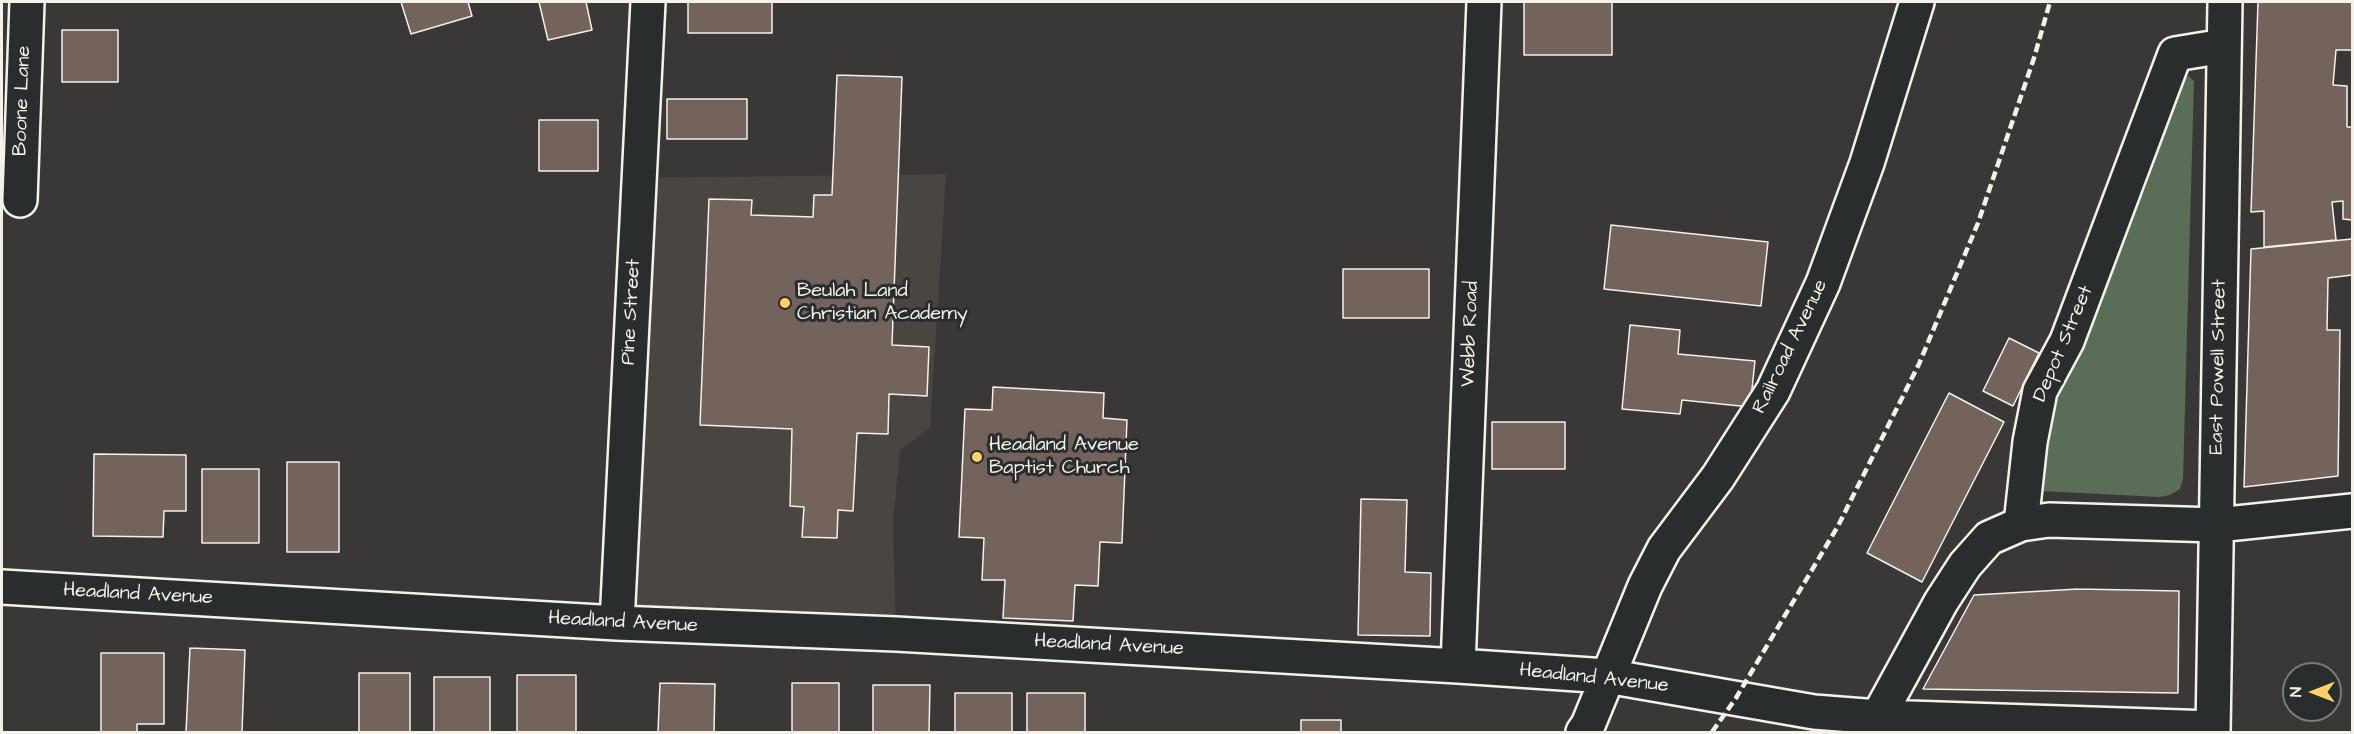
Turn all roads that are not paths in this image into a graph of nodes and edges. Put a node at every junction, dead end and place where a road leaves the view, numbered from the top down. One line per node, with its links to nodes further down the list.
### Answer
1 (27, 2): 7 (street, Boone Lane)
2 (648, 2): 12 (street, Pine Street)
3 (1484, 2): 13 (street, Webb Road)
4 (1917, 2): 14 (street, Railroad Avenue)
5 (2226, 2): 6 (street, East Powell Street)
6 (2224, 46): 9 (street, Depot Street); 10 (street, East Powell Street)
7 (20, 200)
8 (2352, 511): 10 (street)
9 (2021, 524): 10 (street); 15 (street)
10 (2217, 525): 16 (street, East Powell Street)
11 (2, 587): 12 (street, Headland Avenue)
12 (617, 623): 13 (street, Headland Avenue)
13 (1458, 666): 14 (street, Headland Avenue)
14 (1607, 676): 15 (street, Headland Avenue); 17 (street, Railroad Avenue)
15 (1878, 717): 16 (street, Headland Avenue)
16 (2213, 730)
17 (1583, 732)

